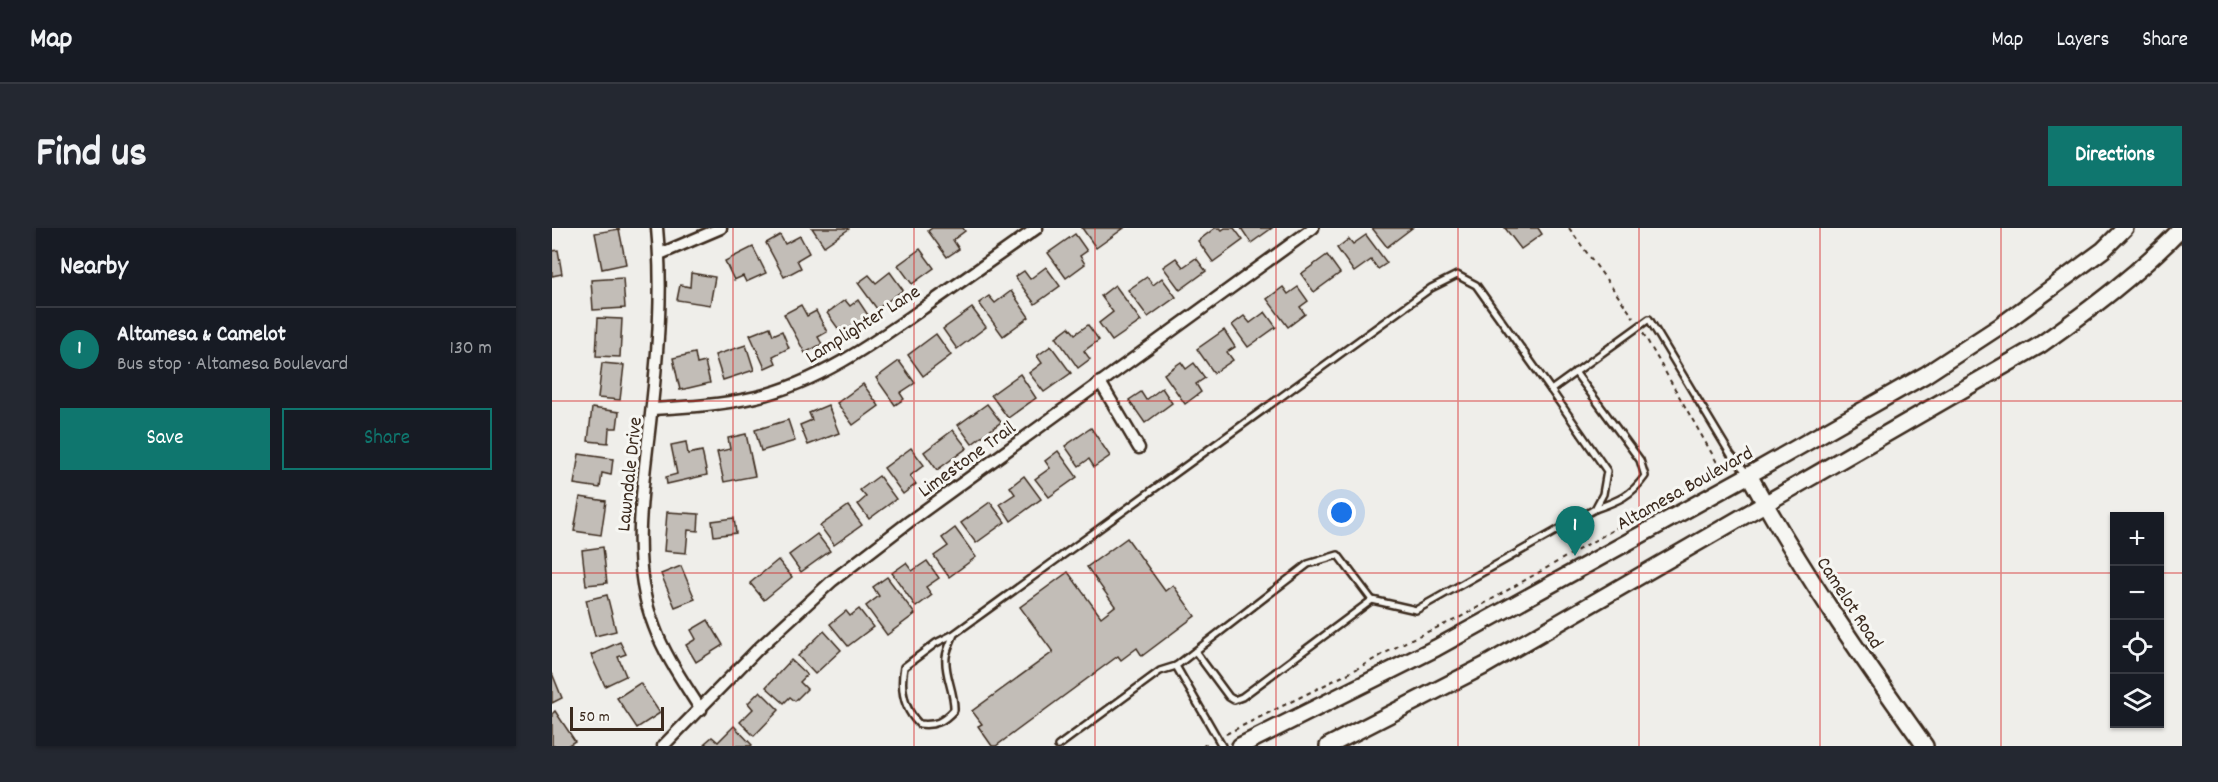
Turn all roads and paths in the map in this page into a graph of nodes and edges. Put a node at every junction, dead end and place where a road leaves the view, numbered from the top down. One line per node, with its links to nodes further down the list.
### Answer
1 (657, 228): 8 (street, Lawndale Drive)
2 (721, 228): 8 (street)
3 (1036, 228): 13 (street, Lamplighter Lane)
4 (1313, 228): 11 (street, Limestone Trail)
5 (1569, 228): 9 (path)
6 (2125, 228): 17 (main road, Altamesa Boulevard)
7 (2182, 228): 18 (main road)
8 (660, 254): 13 (street, Lawndale Drive)
9 (1639, 326): 10 (lane); 15 (path); 17 (lane)
10 (1575, 372): 12 (lane); 19 (lane)
11 (1100, 382): 14 (street); 24 (street, Limestone Trail)
12 (1551, 390): 19 (lane); 21 (lane)
13 (652, 409): 24 (street, Lawndale Drive)
14 (1139, 448)
15 (1719, 466): 16 (path); 25 (path)
16 (1726, 469)
17 (1749, 475): 18 (main road, Camelot Road); 30 (main road, Altamesa Boulevard)
18 (1765, 504): 31 (main road); 32 (main road, Camelot Road)
19 (1595, 508): 20 (lane)
20 (1372, 600): 22 (lane); 22 (lane)
21 (954, 634): 21 (lane)
22 (1195, 651): 23 (lane)
23 (1176, 666): 25 (lane); 27 (lane)
24 (701, 710): 26 (street, Limestone Trail)
25 (1217, 739): 28 (path); 29 (lane)
26 (663, 746)
27 (1058, 746)
28 (1203, 746)
29 (1222, 746)
30 (1240, 746)
31 (1328, 746)
32 (1925, 746)

